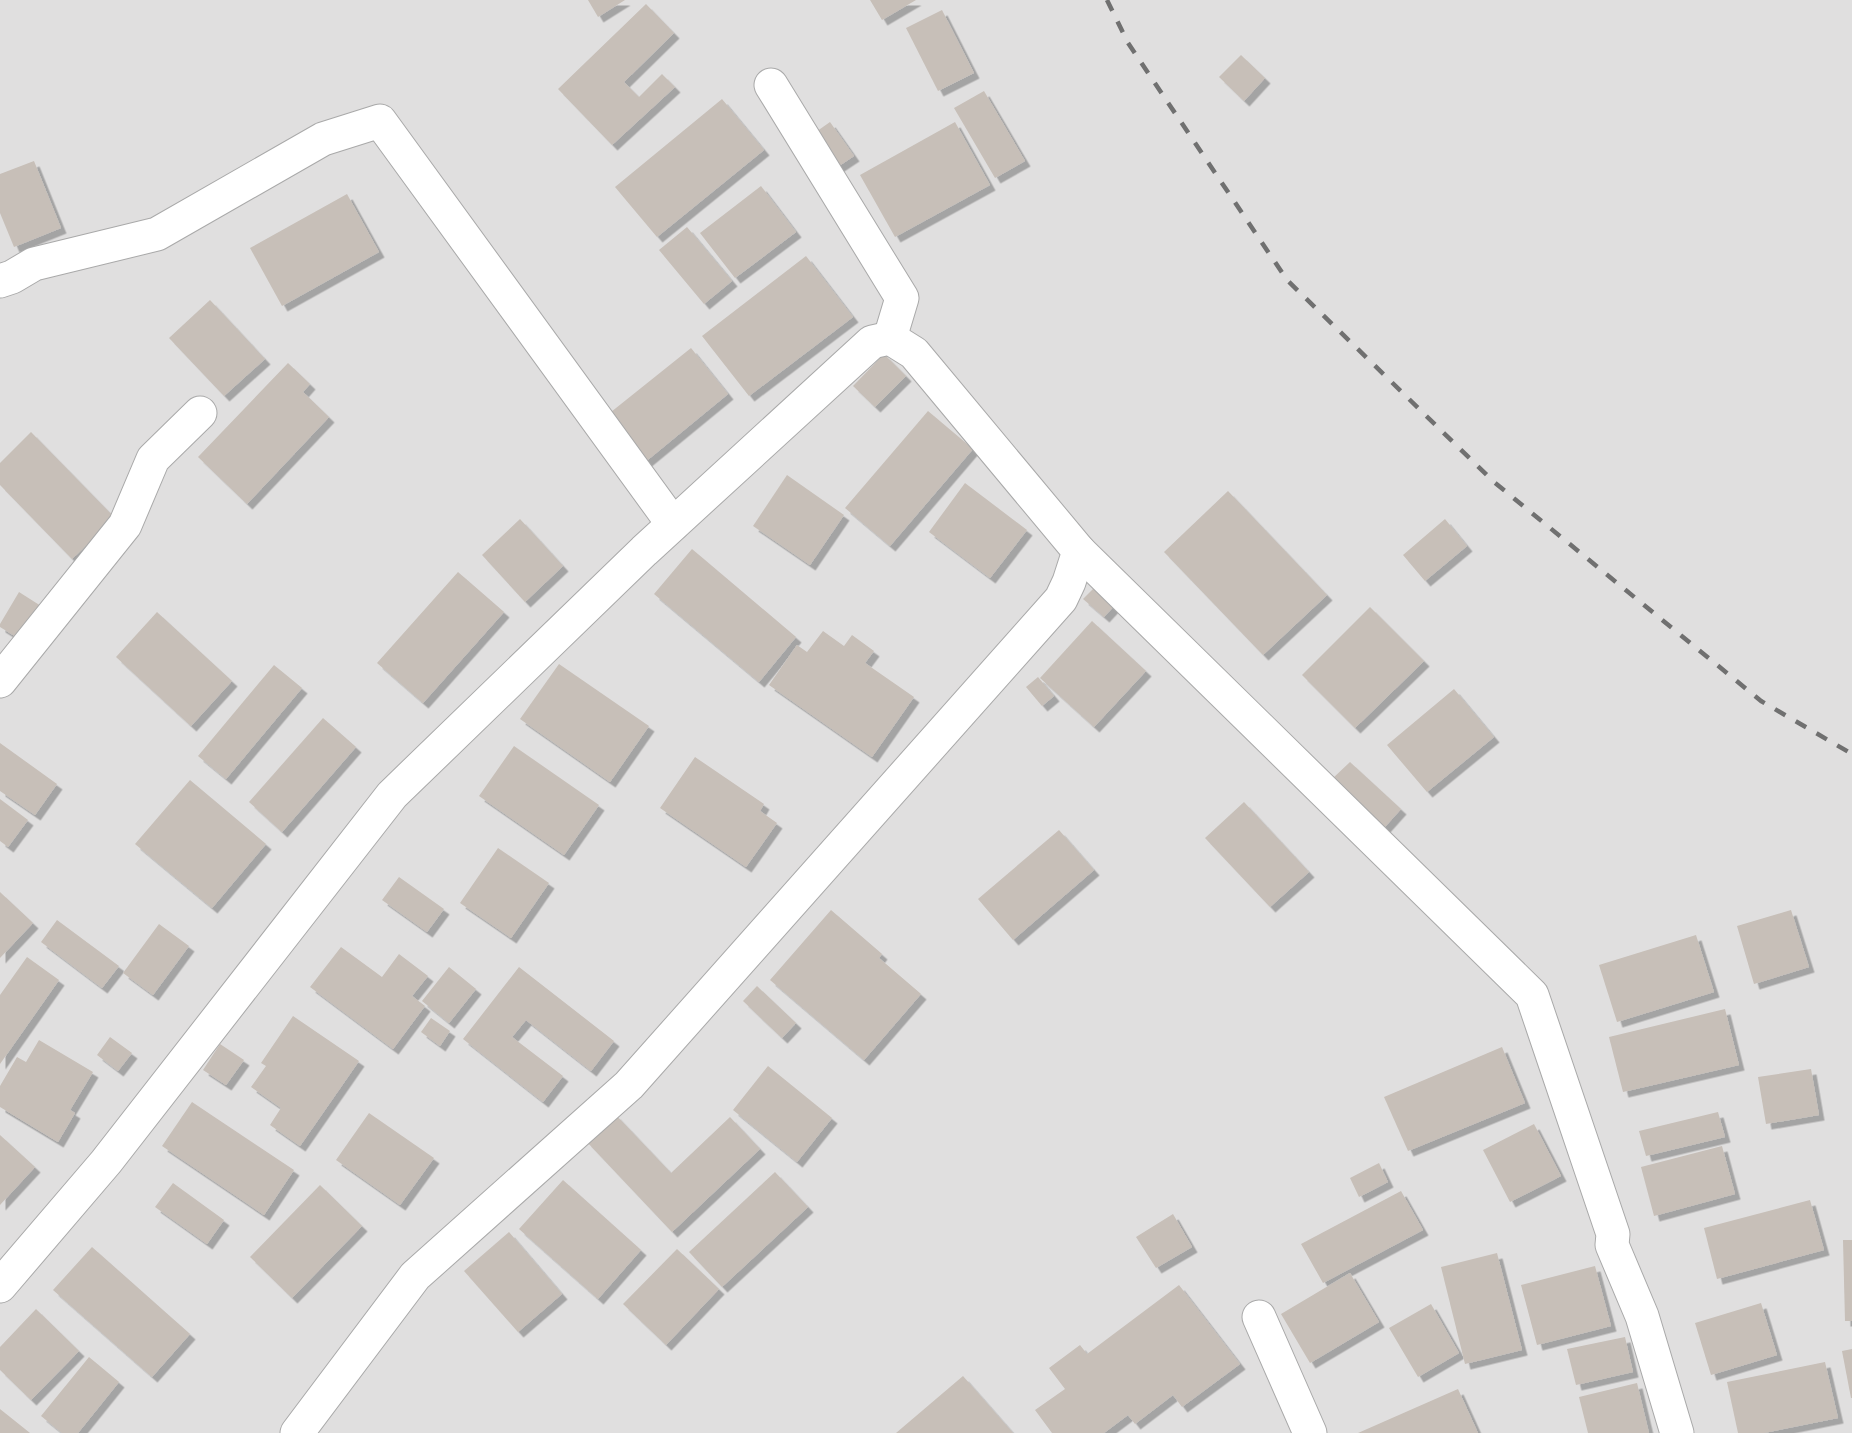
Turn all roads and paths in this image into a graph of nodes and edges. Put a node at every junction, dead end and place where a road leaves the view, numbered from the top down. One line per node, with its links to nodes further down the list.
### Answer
1 (771, 85): 3 (street)
2 (0, 281): 5 (street)
3 (890, 339): 5 (street); 6 (street)
4 (200, 413): 7 (street)
5 (673, 524): 8 (street)
6 (1079, 551): 10 (street); 12 (street)
7 (0, 681)
8 (0, 1286)
9 (1259, 1317): 11 (street)
10 (297, 1433)
11 (1310, 1433)
12 (1677, 1433)

